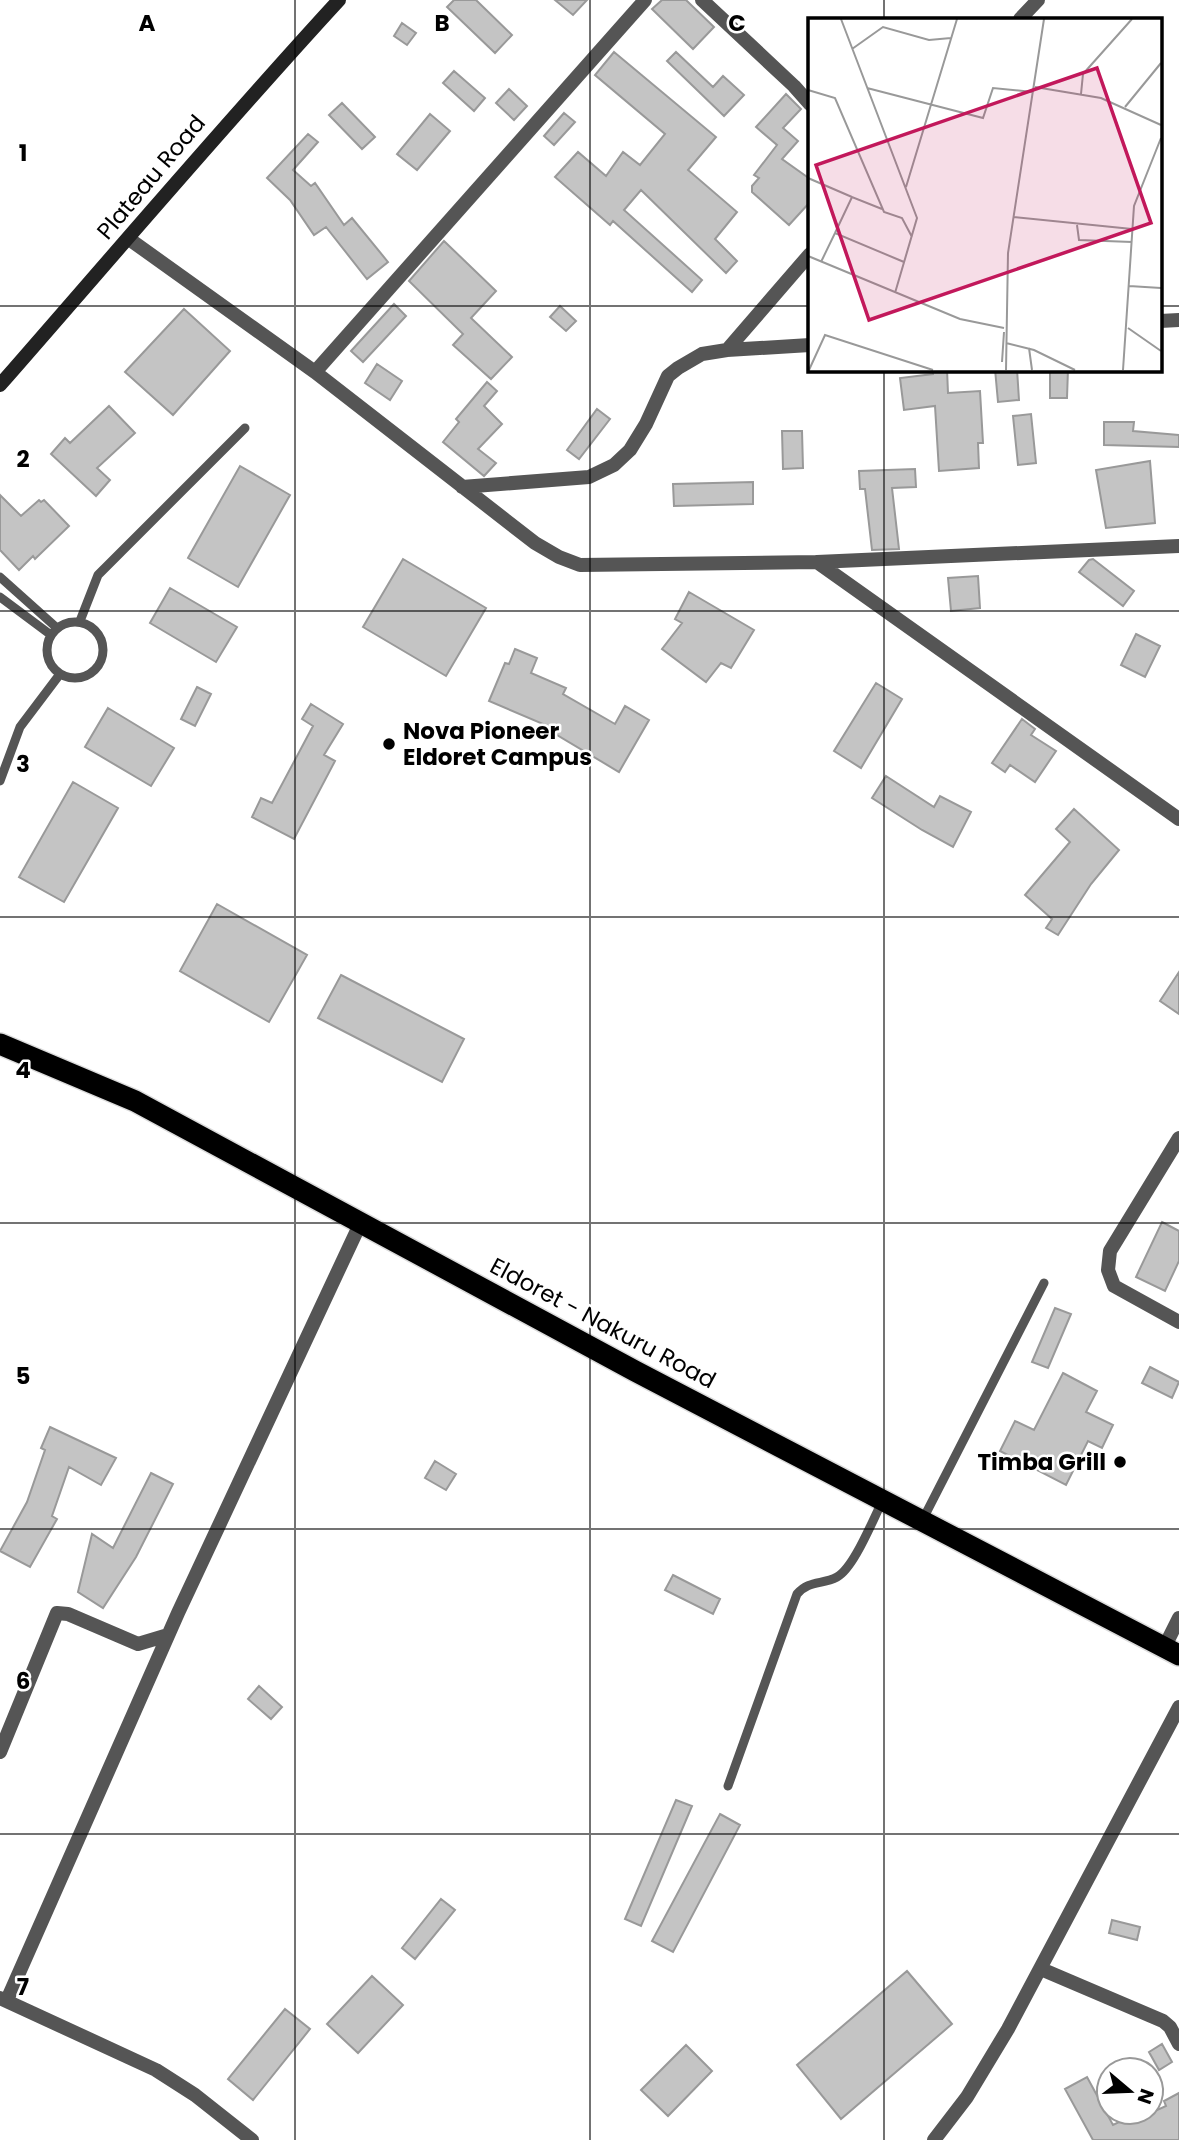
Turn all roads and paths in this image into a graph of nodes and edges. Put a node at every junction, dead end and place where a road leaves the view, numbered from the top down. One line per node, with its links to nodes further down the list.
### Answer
1 (339, 0): 7 (street, Plateau Road)
2 (645, 0): 11 (street)
3 (702, 0): 6 (street)
4 (1038, 0): 5 (street)
5 (1021, 18)
6 (808, 102)
7 (129, 239): 11 (street); 12 (street, Plateau Road)
8 (808, 256): 10 (street)
9 (808, 345): 10 (street)
10 (727, 350): 14 (street)
11 (315, 372): 14 (street)
12 (0, 385)
13 (245, 428): 19 (lane)
14 (462, 487): 16 (street)
15 (1179, 546): 16 (street)
16 (817, 562): 23 (street)
17 (0, 577): 20 (lane)
18 (0, 597): 20 (lane)
19 (80, 621): 20 (lane); 21 (lane)
20 (54, 632): 21 (lane)
21 (60, 674): 22 (lane)
22 (0, 781)
23 (1179, 819)
24 (0, 1044): 26 (highway, Eldoret - Nakuru Road)
25 (1179, 1138): 28 (street)
26 (361, 1222): 29 (highway, Eldoret - Nakuru Road); 32 (street)
27 (1044, 1283): 30 (lane)
28 (1179, 1322)
29 (883, 1500): 30 (highway, Eldoret - Nakuru Road); 36 (lane)
30 (922, 1521): 33 (highway, Eldoret - Nakuru Road)
31 (1179, 1618): 33 (street)
32 (169, 1634): 35 (street); 38 (street)
33 (1172, 1651)
34 (1179, 1707): 37 (street)
35 (0, 1752)
36 (728, 1786)
37 (1041, 1969): 39 (street); 41 (street)
38 (3, 1999): 40 (street)
39 (1179, 2044)
40 (252, 2140)
41 (934, 2140)

